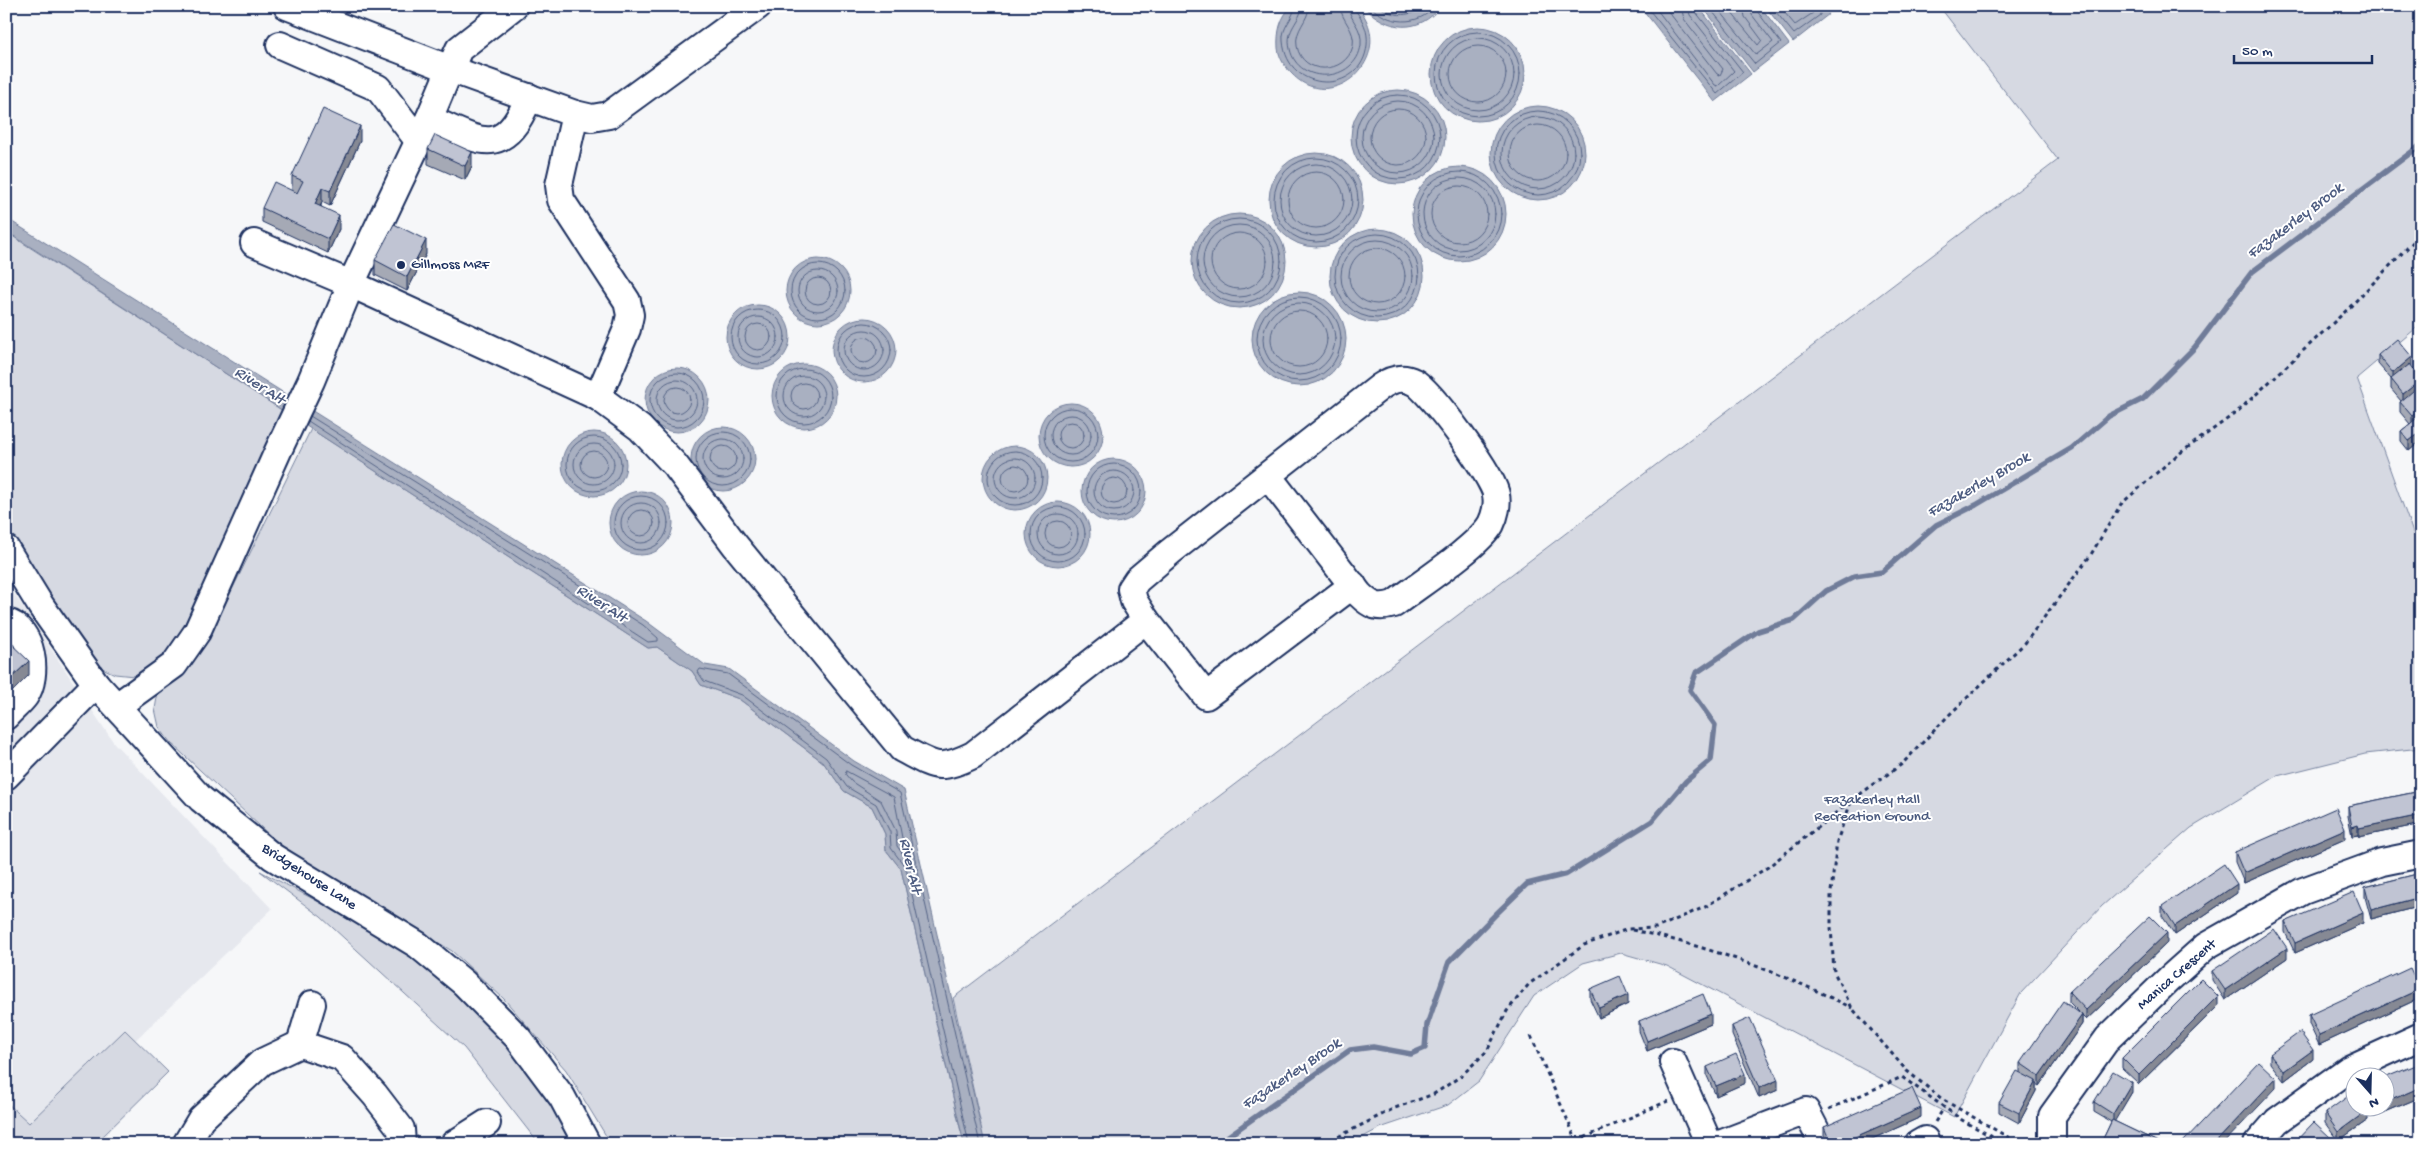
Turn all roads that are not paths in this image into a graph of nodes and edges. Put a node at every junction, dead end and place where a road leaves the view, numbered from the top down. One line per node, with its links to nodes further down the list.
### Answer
1 (286, 6): 5 (street)
2 (514, 6): 5 (street)
3 (758, 6): 7 (street)
4 (280, 45): 8 (street)
5 (450, 69): 6 (street); 8 (street)
6 (529, 97): 7 (street); 8 (street)
7 (575, 114): 11 (street)
8 (423, 129): 10 (street)
9 (254, 243): 10 (street)
10 (351, 284): 11 (street); 18 (street)
11 (598, 397): 15 (street)
12 (1268, 476): 14 (street); 14 (street); 15 (street)
13 (6, 549): 17 (street, Bridgehouse Lane)
14 (1353, 586): 15 (street)
15 (1146, 620)
16 (6, 622): 19 (street)
17 (96, 684): 18 (street, Bridgehouse Lane); 20 (street)
18 (117, 706): 32 (street, Bridgehouse Lane)
19 (6, 716)
20 (6, 776)
21 (2421, 854): 28 (street, Manica Crescent)
22 (312, 1004): 24 (street)
23 (2421, 1036): 35 (street)
24 (300, 1044): 29 (street); 30 (street)
25 (1673, 1062): 33 (street)
26 (487, 1123): 31 (street)
27 (1734, 1141): 34 (street)
28 (2052, 1143)
29 (186, 1144)
30 (402, 1144)
31 (454, 1144)
32 (587, 1144)
33 (1709, 1144)
34 (1823, 1144)
35 (2257, 1144)

